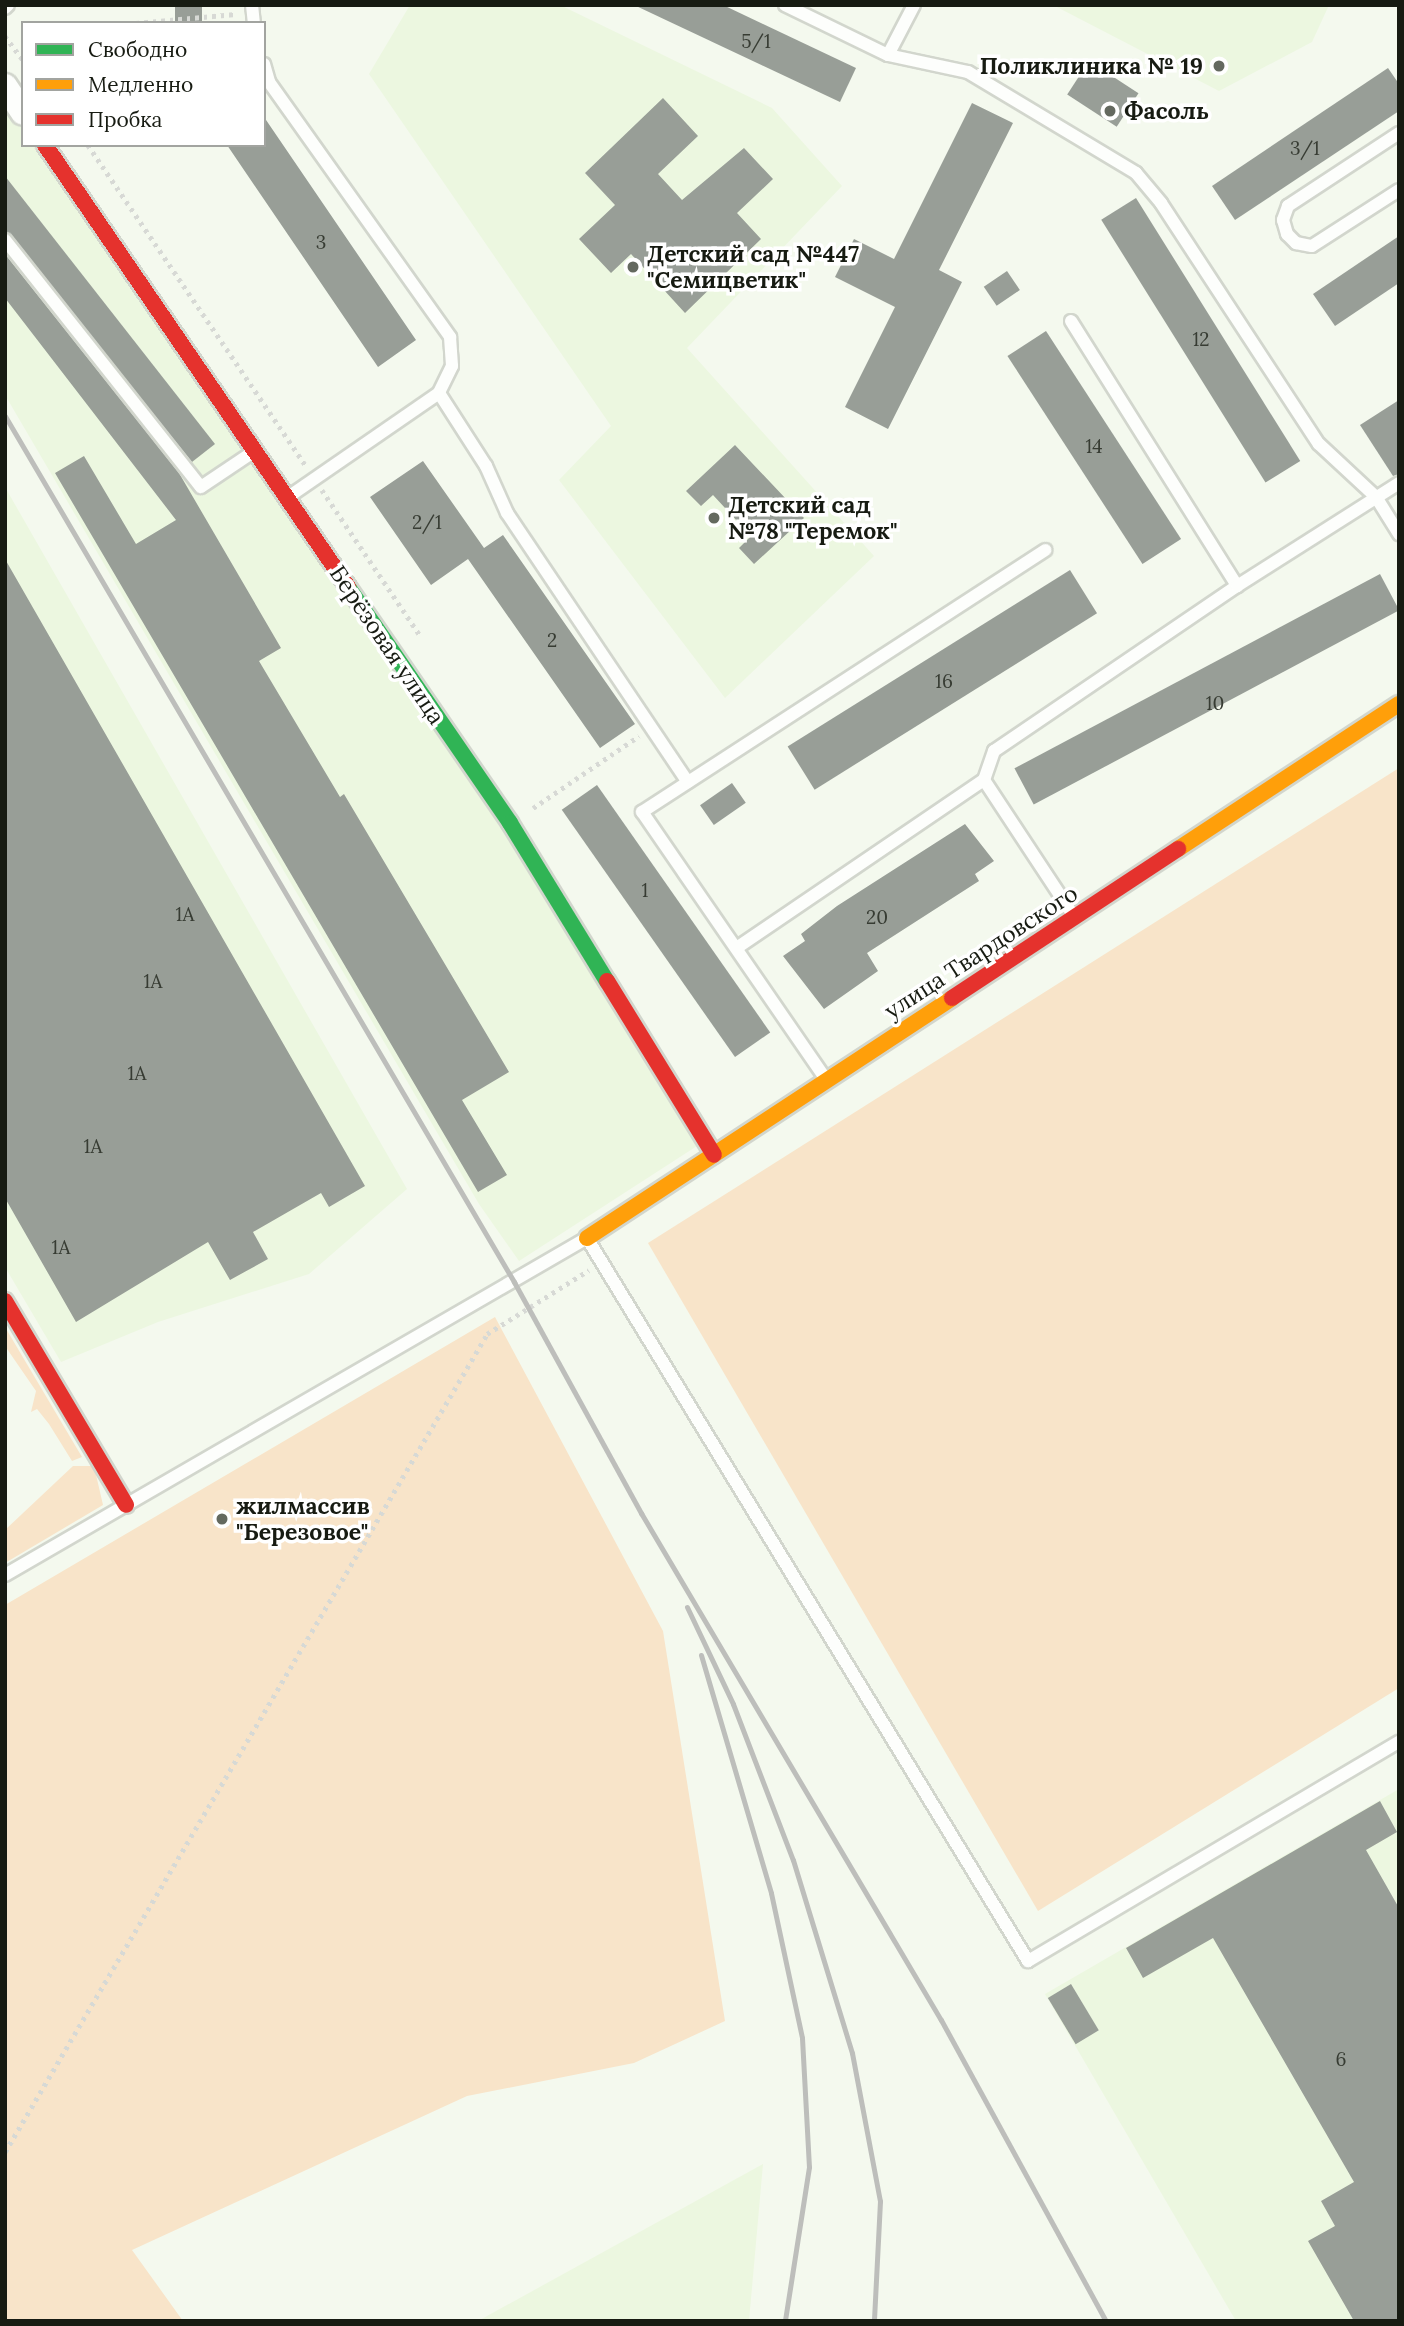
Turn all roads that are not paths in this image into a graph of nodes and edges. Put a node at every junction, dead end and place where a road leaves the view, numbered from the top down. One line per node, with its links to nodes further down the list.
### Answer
1 (785, 5): 3 (lane)
2 (914, 5): 3 (lane)
3 (888, 55): 15 (lane)
4 (266, 72): 12 (lane)
5 (5, 86): 6 (street)
6 (21, 110)
7 (1399, 133): 9 (lane)
8 (46, 147): 13 (street, Берёзовая улица)
9 (1399, 190)
10 (5, 240): 13 (lane)
11 (1071, 321): 19 (lane)
12 (439, 393): 16 (lane); 22 (lane)
13 (255, 451): 16 (street, Берёзовая улица)
14 (1399, 483): 15 (lane)
15 (1376, 497): 17 (lane); 19 (lane)
16 (287, 498): 26 (street, Берёзовая улица)
17 (1399, 534)
18 (1045, 550): 22 (lane)
19 (1237, 586): 21 (lane)
20 (1399, 704): 23 (street, улица Твардовского)
21 (984, 780): 23 (lane); 24 (lane)
22 (688, 782): 24 (lane)
23 (1074, 918): 25 (street, улица Твардовского)
24 (738, 947): 25 (lane)
25 (826, 1081): 26 (street, улица Твардовского)
26 (714, 1155): 27 (street, улица Твардовского)
27 (587, 1238): 29 (lane); 31 (lane)
28 (5, 1301): 29 (street)
29 (126, 1505): 30 (lane)
30 (5, 1575)
31 (1399, 1742)

